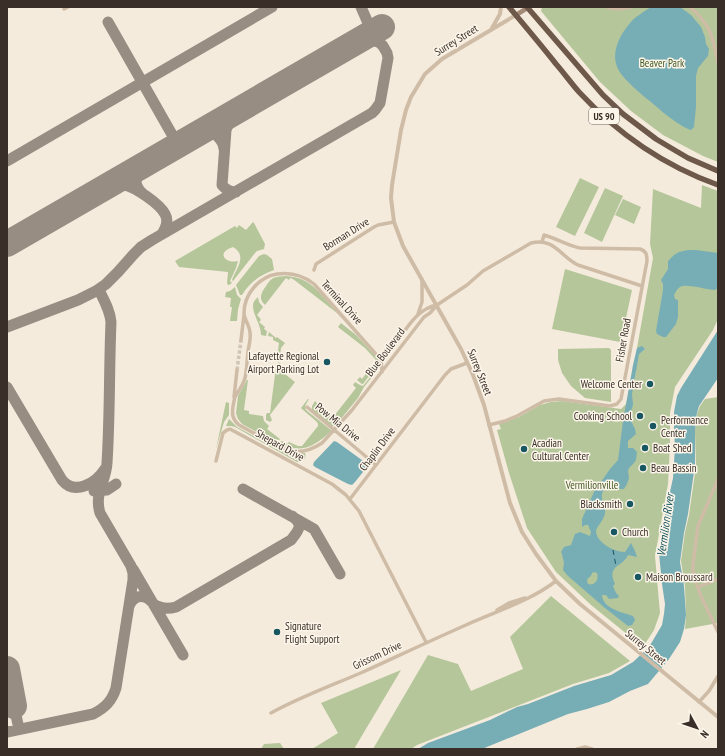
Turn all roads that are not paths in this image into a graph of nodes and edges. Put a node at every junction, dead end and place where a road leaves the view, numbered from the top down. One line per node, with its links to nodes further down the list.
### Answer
1 (501, 7): 8 (street)
2 (509, 7): 7 (highway, US 90)
3 (528, 7): 7 (main road); 10 (highway, US 90)
4 (607, 7): 5 (street)
5 (631, 7)
6 (690, 7): 9 (street)
7 (516, 15): 8 (street, Surrey Street); 11 (highway, US 90)
8 (492, 29): 12 (street, Surrey Street)
9 (718, 64)
10 (718, 171)
11 (718, 185)
12 (394, 222): 14 (street, Borman Drive); 15 (street, Surrey Street)
13 (542, 242): 16 (street); 16 (street, Fisher Road); 17 (street, Fisher Road)
14 (314, 270)
15 (422, 280): 17 (street, Surrey Street); 19 (street, Blue Boulevard)
16 (642, 286): 27 (street, Fisher Road)
17 (437, 305): 19 (street, Blue Boulevard); 22 (street, Surrey Street); 24 (street, Blue Boulevard)
18 (244, 314): 20 (street, Terminal Drive); 21 (street, Terminal Drive); 25 (street)
19 (416, 316): 21 (street, Blue Boulevard)
20 (241, 340)
21 (381, 360): 24 (street)
22 (467, 363): 27 (street, Surrey Street); 30 (street, Chaplin Drive)
23 (237, 370): 25 (street)
24 (382, 372): 28 (street, Blue Boulevard)
25 (234, 398): 28 (street)
26 (306, 407): 28 (street, Pow Mia Drive)
27 (489, 426): 34 (street, Surrey Street)
28 (334, 430): 30 (street, Pow Mia Drive)
29 (216, 461): 32 (street, Shepard Drive)
30 (376, 465): 32 (street, Chaplin Drive)
31 (718, 479): 35 (street)
32 (350, 499): 37 (street)
33 (718, 579): 35 (street)
34 (556, 581): 37 (street, Grissom Drive); 39 (street, Surrey Street)
35 (698, 587): 36 (street)
36 (718, 632)
37 (426, 642): 40 (street, Grissom Drive)
38 (718, 676): 39 (street)
39 (699, 702): 41 (street, Surrey Street)
40 (271, 713)
41 (718, 718)
42 (576, 749): 43 (street)
43 (592, 749)

